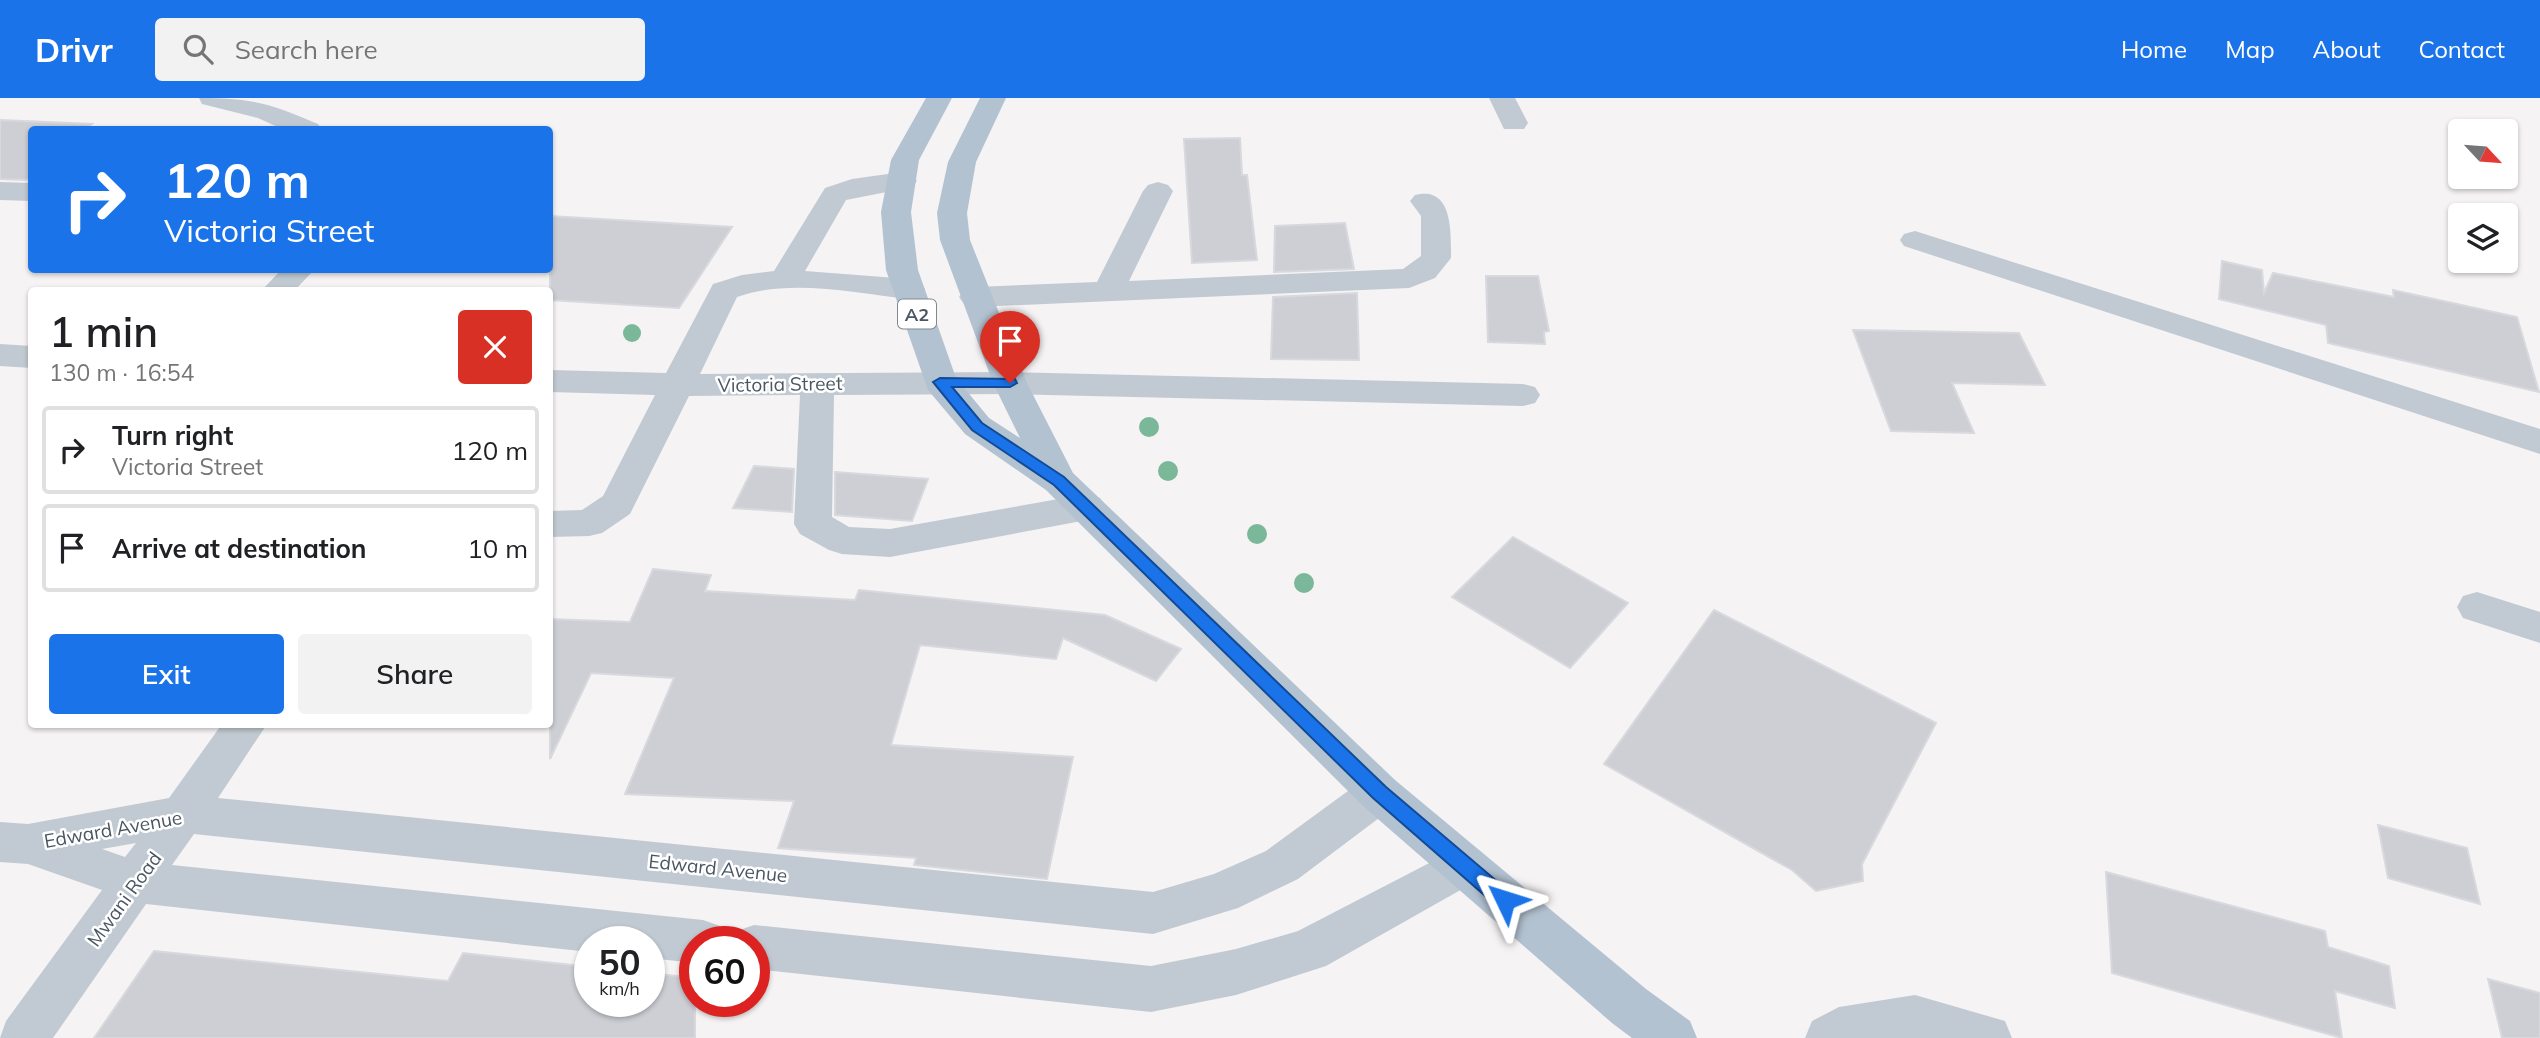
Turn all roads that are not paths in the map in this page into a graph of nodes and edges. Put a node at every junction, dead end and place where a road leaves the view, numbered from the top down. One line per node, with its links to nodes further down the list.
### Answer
1 (212, 98): 6 (street)
2 (939, 98): 8 (main road, A2)
3 (993, 98): 7 (main road, A2)
4 (1502, 98): 5 (street)
5 (1514, 123)
6 (299, 126)
7 (962, 162): 8 (main road); 19 (main road, A2)
8 (903, 170): 15 (street); 17 (main road, A2)
9 (0, 191): 11 (street)
10 (1158, 191): 18 (street)
11 (28, 192)
12 (1425, 201): 18 (street)
13 (1916, 240): 26 (street)
14 (295, 273): 16 (street)
15 (784, 280): 17 (street); 24 (street)
16 (281, 287)
17 (909, 289): 21 (main road, A2)
18 (1108, 292): 19 (street)
19 (975, 298): 22 (main road, A2)
20 (553, 381): 24 (street, Victoria Street)
21 (940, 382): 22 (street, Victoria Street); 23 (street, Victoria Street); 27 (main road, A2)
22 (1010, 383): 25 (street, Victoria Street); 27 (main road, A2)
23 (817, 384): 24 (street, Victoria Street); 27 (street)
24 (677, 385): 28 (street)
25 (1523, 395)
26 (2540, 442)
27 (1073, 494): 32 (main road, A2)
28 (553, 524)
29 (2477, 607): 30 (street)
30 (2540, 628)
31 (243, 728): 33 (street, Mwani Road)
32 (1379, 793): 33 (street, Edward Avenue); 35 (main road, A2)
33 (184, 814): 34 (street, Edward Avenue); 36 (street, Mwani Road)
34 (14, 843): 36 (street, Edward Avenue)
35 (1464, 865): 38 (street); 39 (main road, A2)
36 (137, 882): 37 (street, Edward Avenue); 40 (street, Mwani Road)
37 (679, 939)
38 (770, 949)
39 (1631, 1022): 41 (main road, A2)
40 (24, 1038)
41 (1672, 1038)
42 (1830, 1038): 43 (street)
43 (1987, 1038)

